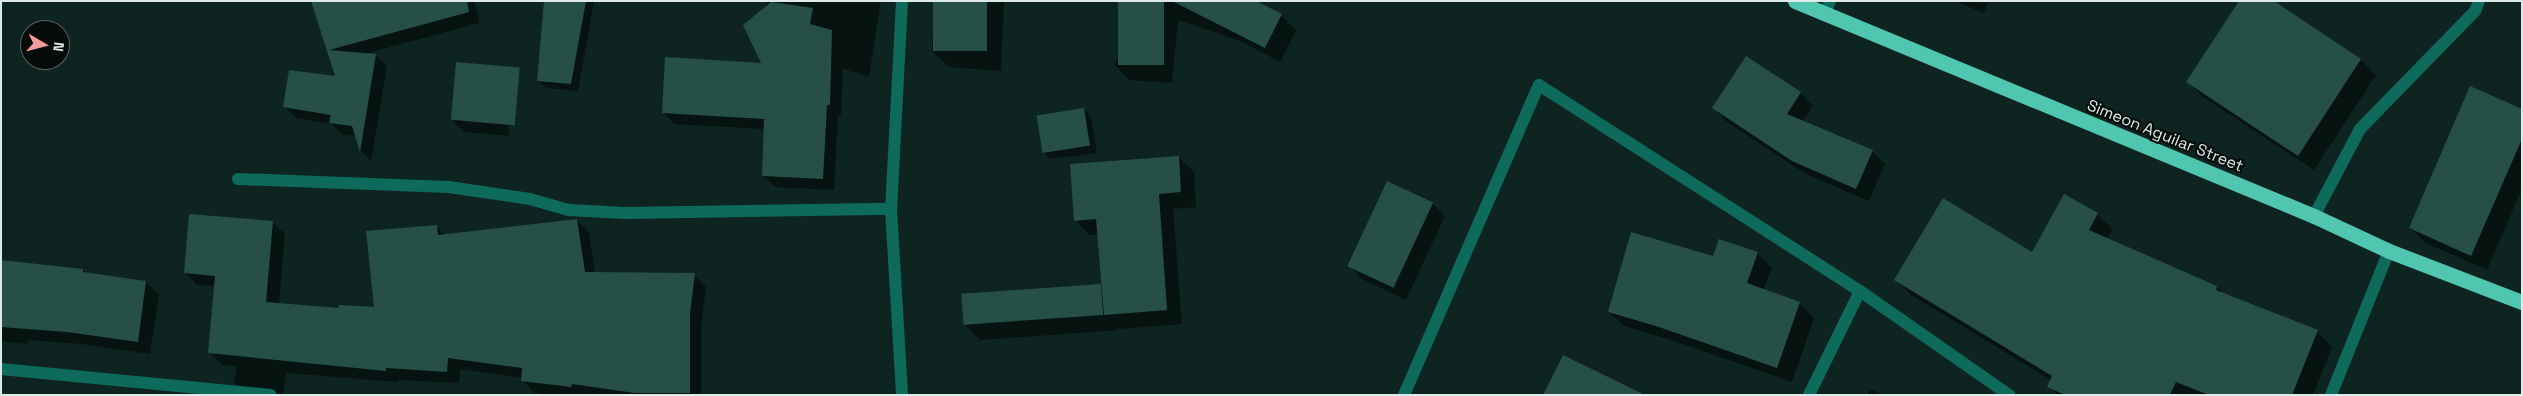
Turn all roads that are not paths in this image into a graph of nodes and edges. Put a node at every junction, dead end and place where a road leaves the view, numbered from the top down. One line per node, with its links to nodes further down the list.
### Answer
1 (902, 1): 6 (street)
2 (1794, 1): 4 (highway, Simeon Aguilar Street)
3 (2479, 1): 7 (street)
4 (1828, 8): 7 (highway, Simeon Aguilar Street)
5 (238, 179): 6 (street)
6 (891, 209): 13 (street)
7 (2314, 216): 8 (highway, Simeon Aguilar Street)
8 (2389, 252): 10 (highway, Simeon Aguilar Street); 17 (street)
9 (1860, 290): 14 (street); 15 (street); 16 (street)
10 (2522, 302)
11 (1, 369): 12 (street)
12 (271, 395)
13 (902, 395)
14 (1404, 395)
15 (1809, 395)
16 (2009, 395)
17 (2331, 395)

